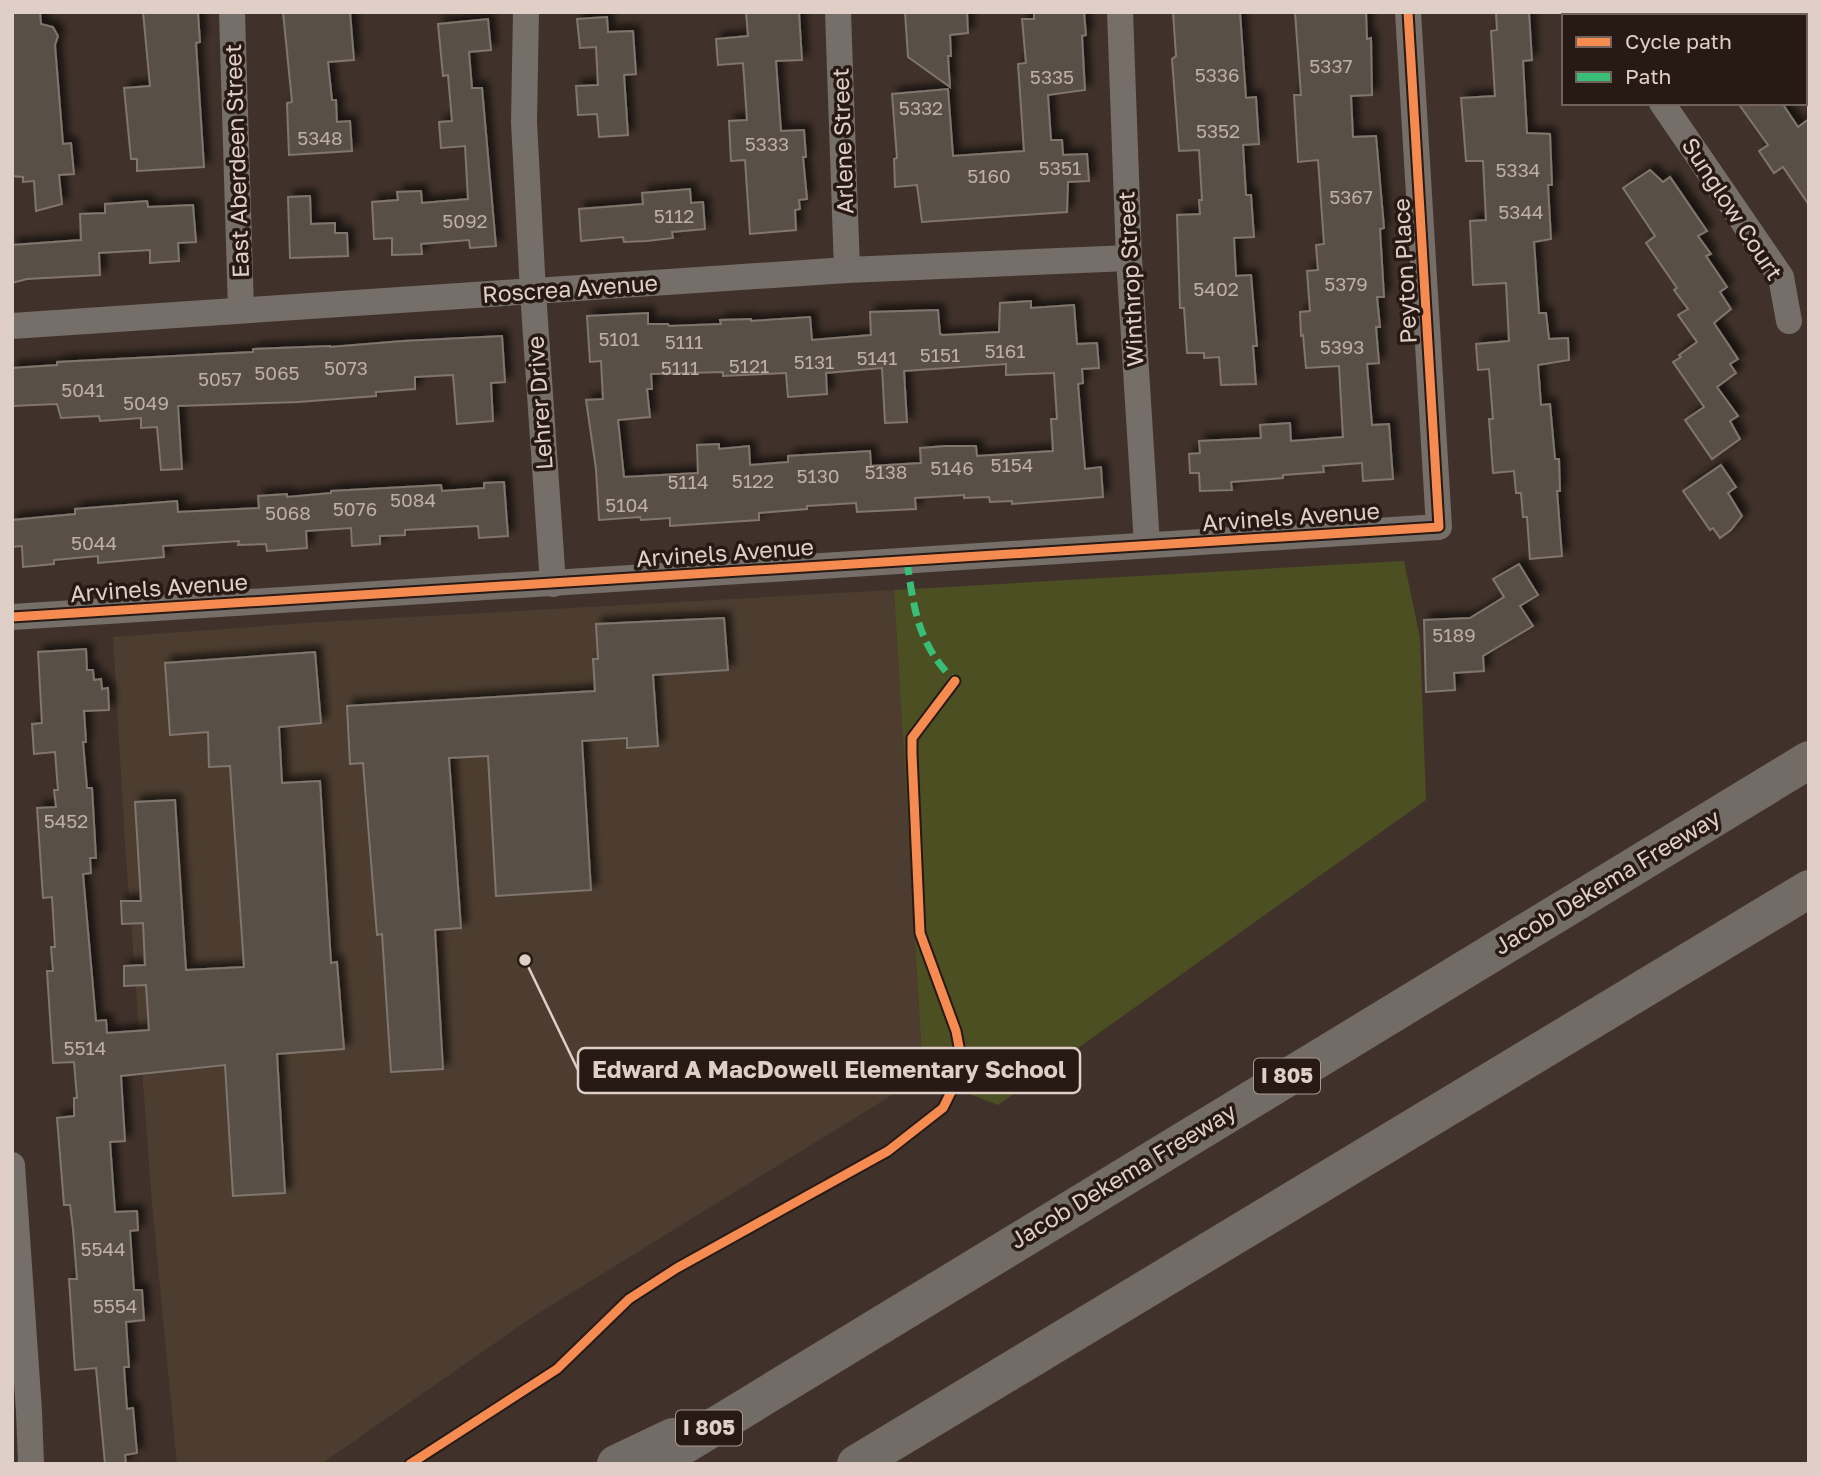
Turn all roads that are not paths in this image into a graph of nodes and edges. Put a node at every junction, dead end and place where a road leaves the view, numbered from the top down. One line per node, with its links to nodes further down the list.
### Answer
1 (232, 12): 10 (street, East Aberdeen Street)
2 (526, 12): 9 (street, Lehrer Drive)
3 (838, 12): 8 (street, Arlene Street)
4 (1120, 12): 7 (street, Winthrop Street)
5 (1408, 12): 13 (street, Peyton Place)
6 (1663, 105): 11 (street, Sunglow Court)
7 (1129, 258): 8 (street, Roscrea Avenue); 14 (street, Winthrop Street)
8 (847, 270): 9 (street, Roscrea Avenue)
9 (533, 292): 10 (street, Roscrea Avenue); 15 (street, Lehrer Drive)
10 (241, 310): 12 (street, Roscrea Avenue)
11 (1789, 321)
12 (12, 326)
13 (1440, 527): 14 (street, Arvinels Avenue)
14 (1147, 545): 15 (street, Arvinels Avenue)
15 (553, 584): 16 (street, Arvinels Avenue)
16 (12, 617)
17 (1809, 760): 20 (highway, Jacob Dekema Freeway / I 805)
18 (1809, 889): 24 (highway)
19 (12, 1165): 21 (street)
20 (766, 1393): 22 (highway); 23 (highway, Jacob Dekema Freeway / I 805)
21 (31, 1464)
22 (616, 1464)
23 (653, 1464)
24 (856, 1464)

